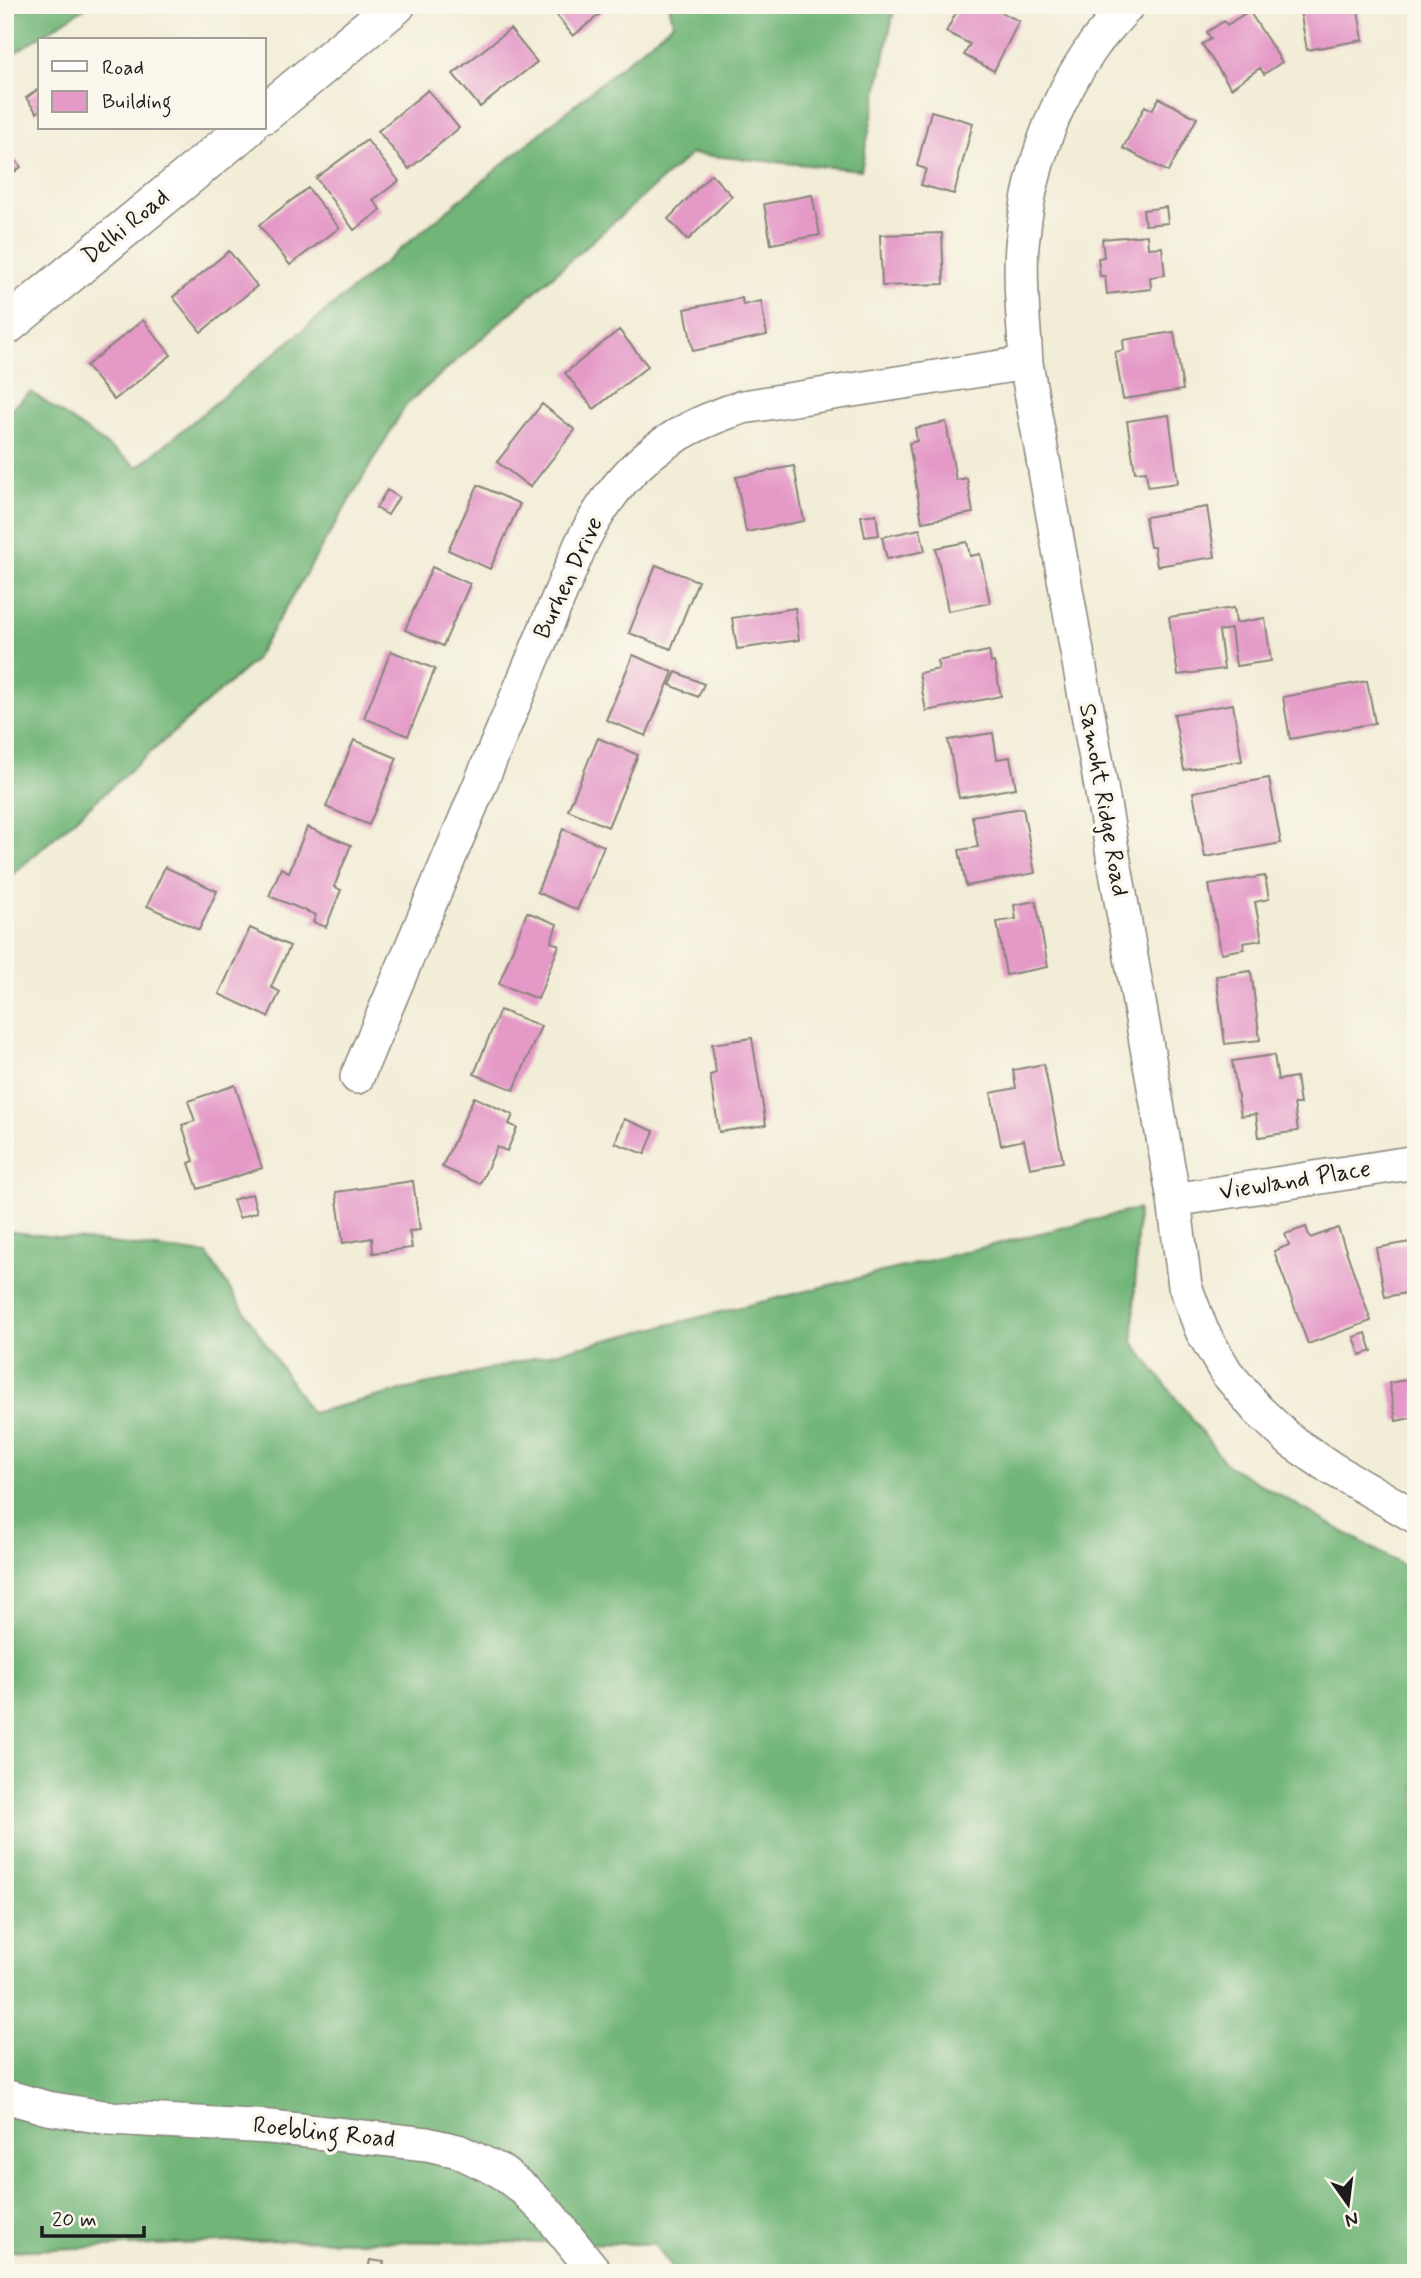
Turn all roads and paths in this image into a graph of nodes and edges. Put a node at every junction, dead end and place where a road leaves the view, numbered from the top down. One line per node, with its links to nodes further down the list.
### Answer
1 (397, 5): 3 (street)
2 (1128, 5): 6 (street, Samoht Ridge Road)
3 (266, 112)
4 (245, 130): 5 (street, Delhi Road)
5 (5, 327)
6 (1026, 363): 7 (street, Burhen Drive); 9 (street, Samoht Ridge Road)
7 (357, 1077)
8 (1416, 1162): 9 (street, Viewland Place)
9 (1174, 1200): 10 (street, Samoht Ridge Road)
10 (1416, 1517)
11 (5, 2096): 12 (street, Roebling Road)
12 (596, 2273)

